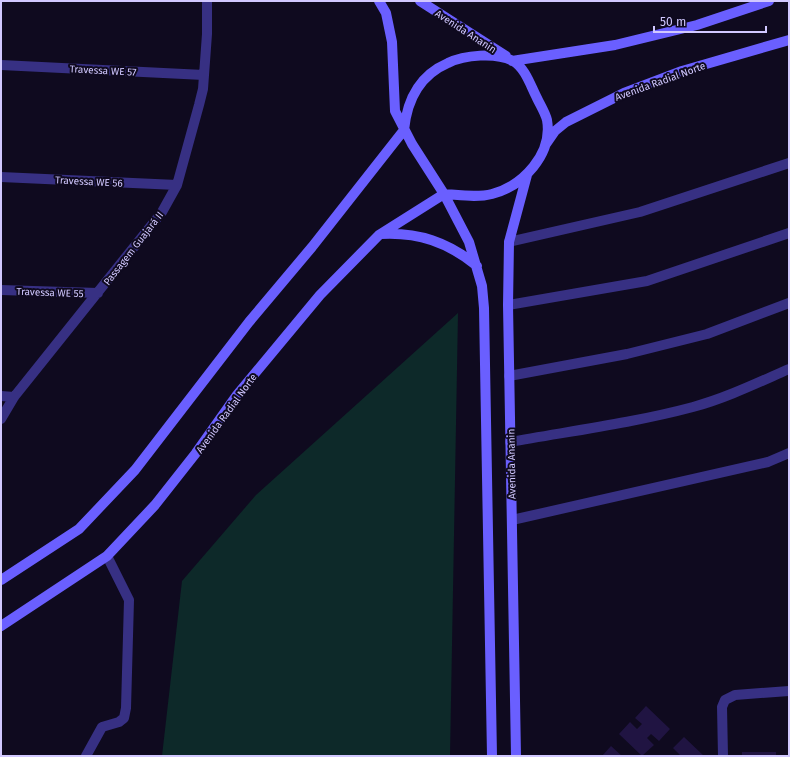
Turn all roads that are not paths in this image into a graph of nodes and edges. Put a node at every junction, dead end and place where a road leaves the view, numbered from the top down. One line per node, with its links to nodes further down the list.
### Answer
1 (207, 1): 8 (street, Passagem Guajará II)
2 (379, 1): 9 (main road)
3 (420, 1): 6 (main road, Avenida Ananin)
4 (769, 1): 6 (main road)
5 (789, 40): 10 (main road, Avenida Radial Norte)
6 (512, 61): 9 (main road); 10 (main road)
7 (1, 65): 8 (street, Travessa WE 57)
8 (204, 75): 14 (street, Passagem Guajará II)
9 (404, 130): 15 (main road); 33 (main road)
10 (544, 145): 12 (main road)
11 (789, 163): 18 (street)
12 (527, 175): 15 (main road); 18 (main road, Avenida Ananin)
13 (1, 177): 14 (street, Travessa WE 56)
14 (176, 185): 21 (street, Passagem Guajará II)
15 (444, 194): 17 (main road, Avenida Radial Norte); 19 (main road)
16 (789, 233): 23 (street)
17 (379, 235): 19 (main road); 32 (main road, Avenida Radial Norte)
18 (509, 242): 23 (main road, Avenida Ananin)
19 (477, 266): 37 (main road)
20 (1, 290): 21 (street, Travessa WE 55)
21 (98, 293): 27 (street, Passagem Guajará II)
22 (789, 302): 25 (street)
23 (508, 305): 25 (main road, Avenida Ananin)
24 (789, 369): 29 (street)
25 (509, 376): 29 (main road, Avenida Ananin)
26 (1, 396): 27 (street)
27 (14, 397): 28 (street, Passagem Guajará II)
28 (1, 419)
29 (510, 442): 31 (main road, Avenida Ananin)
30 (789, 453): 31 (street)
31 (512, 520): 38 (main road, Avenida Ananin)
32 (107, 556): 34 (main road, Avenida Radial Norte); 36 (street)
33 (1, 580)
34 (1, 626)
35 (789, 691): 39 (street)
36 (86, 756)
37 (492, 756)
38 (516, 756)
39 (723, 756)

